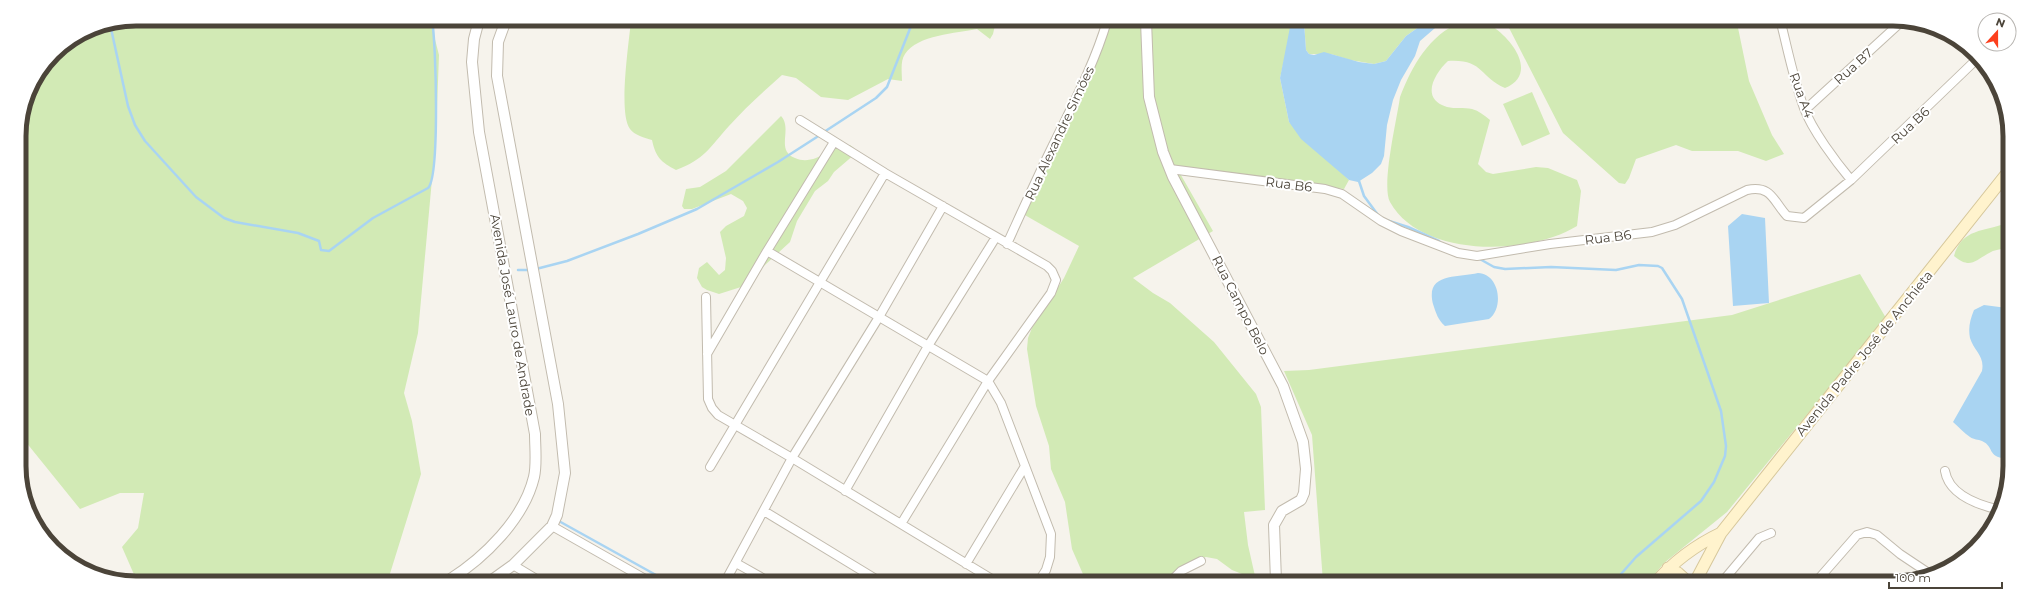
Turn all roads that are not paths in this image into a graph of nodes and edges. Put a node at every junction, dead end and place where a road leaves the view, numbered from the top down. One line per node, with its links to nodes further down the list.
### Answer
1 (477, 26): 43 (street, Avenida José Lauro de Andrade)
2 (504, 26): 33 (street, Avenida José Lauro de Andrade)
3 (1106, 26): 17 (street, Rua Alexandre Simões)
4 (1146, 26): 11 (street, Rua Campo Belo)
5 (1782, 26): 8 (street, Rua A4)
6 (1896, 26): 8 (street, Rua B7)
7 (1974, 61): 14 (street, Rua B6)
8 (1805, 110): 14 (street, Rua A4)
9 (800, 120): 10 (street)
10 (834, 142): 12 (street); 18 (street)
11 (1170, 169): 14 (street, Rua B6); 53 (street, Rua Campo Belo)
12 (885, 172): 15 (street); 19 (street)
13 (2003, 178): 35 (main road, Avenida Padre José de Anchieta)
14 (1851, 180)
15 (943, 206): 16 (street); 21 (street)
16 (996, 237): 17 (street); 22 (street)
17 (1007, 244): 24 (street)
18 (766, 251): 19 (street); 23 (street)
19 (819, 282): 21 (street); 25 (street)
20 (706, 297): 23 (street)
21 (879, 317): 22 (street); 26 (street)
22 (928, 346): 24 (street); 30 (street)
23 (707, 354): 25 (street)
24 (988, 382): 27 (street); 34 (street)
25 (735, 425): 26 (street); 28 (street)
26 (792, 458): 30 (street); 32 (street)
27 (1025, 466): 39 (street); 51 (street)
28 (710, 467)
29 (1945, 471): 31 (street)
30 (845, 491): 34 (street)
31 (1994, 508)
32 (764, 512): 38 (street); 49 (street)
33 (555, 521): 40 (street); 46 (street)
34 (901, 524): 39 (street)
35 (1721, 533): 41 (main road, Avenida Padre José de Anchieta); 56 (main road, Avenida Padre José de Anchieta)
36 (1771, 533): 57 (street)
37 (1201, 561): 52 (street)
38 (736, 563): 47 (street); 48 (street)
39 (966, 564): 50 (street)
40 (513, 565): 44 (street); 45 (street)
41 (1668, 568): 54 (main road, Avenida Padre José de Anchieta); 55 (main road)
42 (1925, 571): 58 (street)
43 (455, 576)
44 (498, 576)
45 (531, 576)
46 (641, 576)
47 (728, 576)
48 (759, 576)
49 (871, 576)
50 (986, 576)
51 (1042, 576)
52 (1176, 576)
53 (1276, 576)
54 (1661, 576)
55 (1681, 576)
56 (1698, 576)
57 (1727, 576)
58 (1821, 576)

